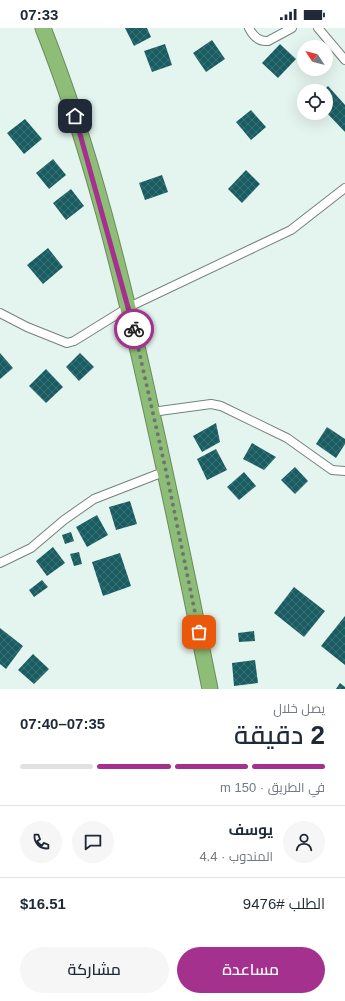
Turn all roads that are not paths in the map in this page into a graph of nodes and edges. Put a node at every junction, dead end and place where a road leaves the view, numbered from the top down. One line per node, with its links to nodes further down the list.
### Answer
1 (43, 28): 7 (highway)
2 (249, 28): 3 (street)
3 (292, 28)
4 (318, 28): 5 (street)
5 (345, 60)
6 (345, 188): 7 (street)
7 (129, 307): 8 (street); 9 (highway)
8 (0, 313)
9 (152, 412): 10 (highway); 11 (street)
10 (166, 471): 12 (street); 13 (highway)
11 (345, 471)
12 (0, 563)
13 (210, 689)

